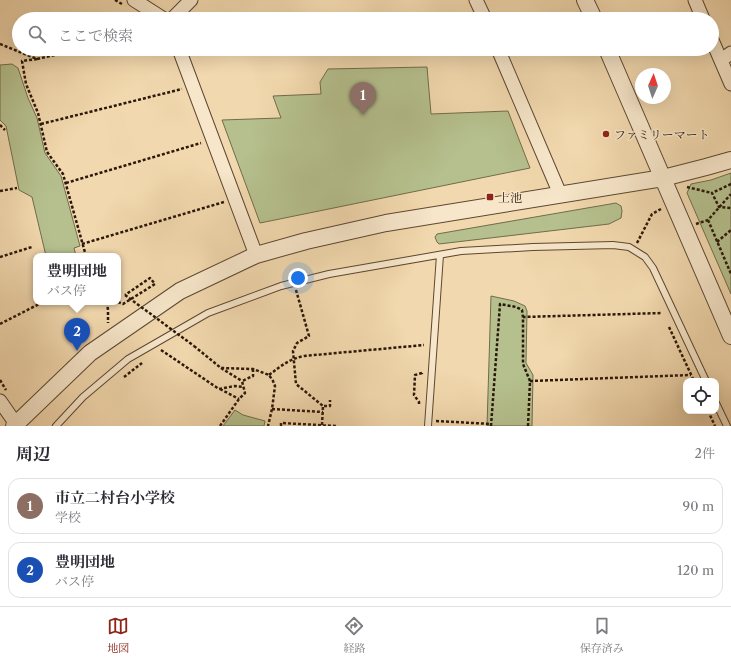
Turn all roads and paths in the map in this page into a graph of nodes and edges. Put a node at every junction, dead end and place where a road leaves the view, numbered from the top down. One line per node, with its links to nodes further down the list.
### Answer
1 (134, 0): 6 (street)
2 (191, 0): 7 (street)
3 (476, 0): 8 (street)
4 (585, 0): 9 (street)
5 (695, 0): 10 (street)
6 (153, 12)
7 (179, 12)
8 (481, 12)
9 (591, 12)
10 (700, 12)
11 (0, 44): 13 (path)
12 (719, 48): 19 (street)
13 (12, 49)
14 (30, 56): 20 (path)
15 (50, 56): 20 (path)
16 (182, 56): 53 (street)
17 (501, 56): 37 (street)
18 (610, 56): 28 (street)
19 (726, 57): 21 (street)
20 (37, 59): 23 (path)
21 (731, 84)
22 (188, 87): 23 (path)
23 (41, 124): 30 (path)
24 (0, 125): 25 (path)
25 (0, 130)
26 (208, 141): 30 (path)
27 (731, 160): 28 (street)
28 (663, 178): 37 (street); 72 (street)
29 (690, 182): 32 (path)
30 (66, 184): 49 (path)
31 (731, 184): 36 (path)
32 (686, 187): 35 (path); 36 (path)
33 (17, 188): 34 (path)
34 (0, 191)
35 (683, 192)
36 (712, 193): 40 (path)
37 (560, 194): 53 (street)
38 (731, 194): 40 (path)
39 (230, 200): 49 (path)
40 (719, 207): 42 (path); 44 (path)
41 (664, 208): 51 (path)
42 (731, 208)
43 (693, 217): 45 (path)
44 (708, 220): 45 (path); 48 (path)
45 (696, 224): 46 (path)
46 (698, 230)
47 (731, 230): 48 (path)
48 (717, 242): 56 (path)
49 (82, 244): 52 (path)
50 (32, 247): 55 (path)
51 (634, 250): 54 (lane); 84 (lane)
52 (85, 253)
53 (256, 255): 99 (street)
54 (440, 255): 98 (lane); 102 (lane)
55 (0, 257)
56 (731, 274)
57 (300, 288): 75 (path)
58 (131, 299): 62 (path, bridge)
59 (131, 299): 60 (path, bridge)
60 (131, 299)
61 (131, 299): 78 (path, bridge)
62 (121, 303)
63 (37, 305): 69 (path)
64 (107, 305): 68 (path)
65 (659, 307): 66 (path)
66 (523, 317): 86 (path); 101 (path)
67 (666, 320): 80 (path)
68 (108, 323)
69 (0, 324)
70 (186, 333): 71 (path)
71 (180, 336)
72 (731, 336)
73 (164, 346): 88 (path)
74 (424, 352): 75 (path)
75 (293, 358): 81 (path); 92 (path)
76 (144, 362): 82 (path)
77 (422, 366): 93 (path)
78 (221, 368): 79 (path); 85 (path)
79 (253, 369): 81 (path); 85 (path)
80 (691, 374): 83 (path); 86 (path)
81 (269, 375): 94 (path)
82 (122, 378)
83 (693, 378)
84 (705, 378)
85 (242, 381): 87 (path)
86 (530, 382): 107 (path)
87 (244, 387): 88 (path); 89 (path)
88 (219, 389): 89 (path)
89 (239, 399): 103 (path)
90 (330, 400): 92 (path)
91 (0, 401): 99 (street)
92 (324, 406): 96 (path)
93 (419, 407)
94 (272, 409): 96 (path); 104 (path)
95 (719, 409): 109 (lane)
96 (323, 412): 100 (path)
97 (709, 414): 108 (path)
98 (428, 423): 101 (path)
99 (15, 425)
100 (322, 425): 105 (path); 106 (path)
101 (491, 425)
102 (56, 426)
103 (220, 426)
104 (268, 426)
105 (281, 426)
106 (336, 426)
107 (528, 426)
108 (715, 426)
109 (727, 426)

